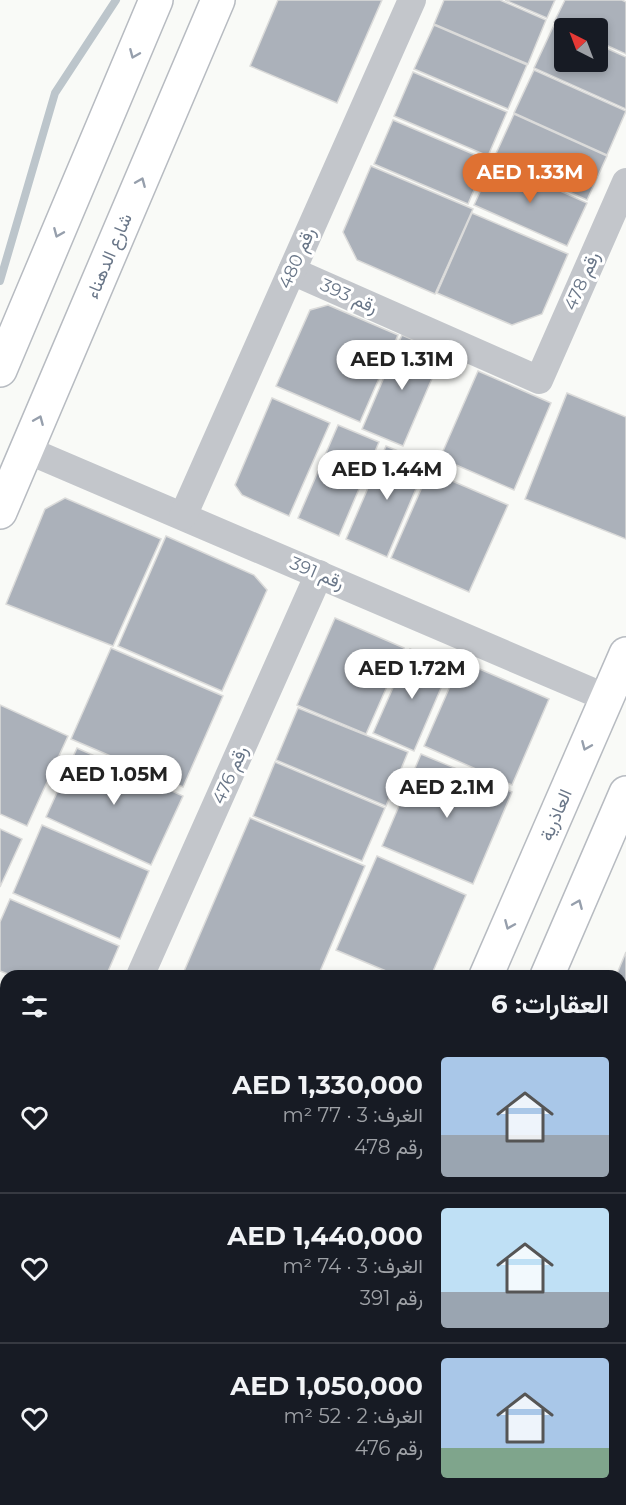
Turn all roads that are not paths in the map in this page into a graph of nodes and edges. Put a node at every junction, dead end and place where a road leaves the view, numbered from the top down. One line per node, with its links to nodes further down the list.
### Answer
1 (156, 0): 6 (street, one-way to 6)
2 (218, 0): 8 (street, شارع الدهناء, one-way to 2)
3 (412, 0): 5 (street, رقم 480)
4 (626, 182): 7 (street, رقم 478)
5 (292, 271): 7 (street, رقم 393); 10 (street, رقم 480)
6 (0, 370)
7 (539, 380)
8 (27, 450): 9 (street, شارع الدهناء); 10 (street, رقم 391)
9 (0, 512)
10 (183, 516): 11 (street, رقم 391)
11 (319, 574): 13 (street, رقم 391); 15 (street, رقم 476)
12 (626, 654): 13 (street, العاذرية)
13 (607, 698): 16 (street, العاذرية, one-way to 16)
14 (626, 793): 17 (street, one-way to 14)
15 (143, 970)
16 (489, 970)
17 (550, 970)

